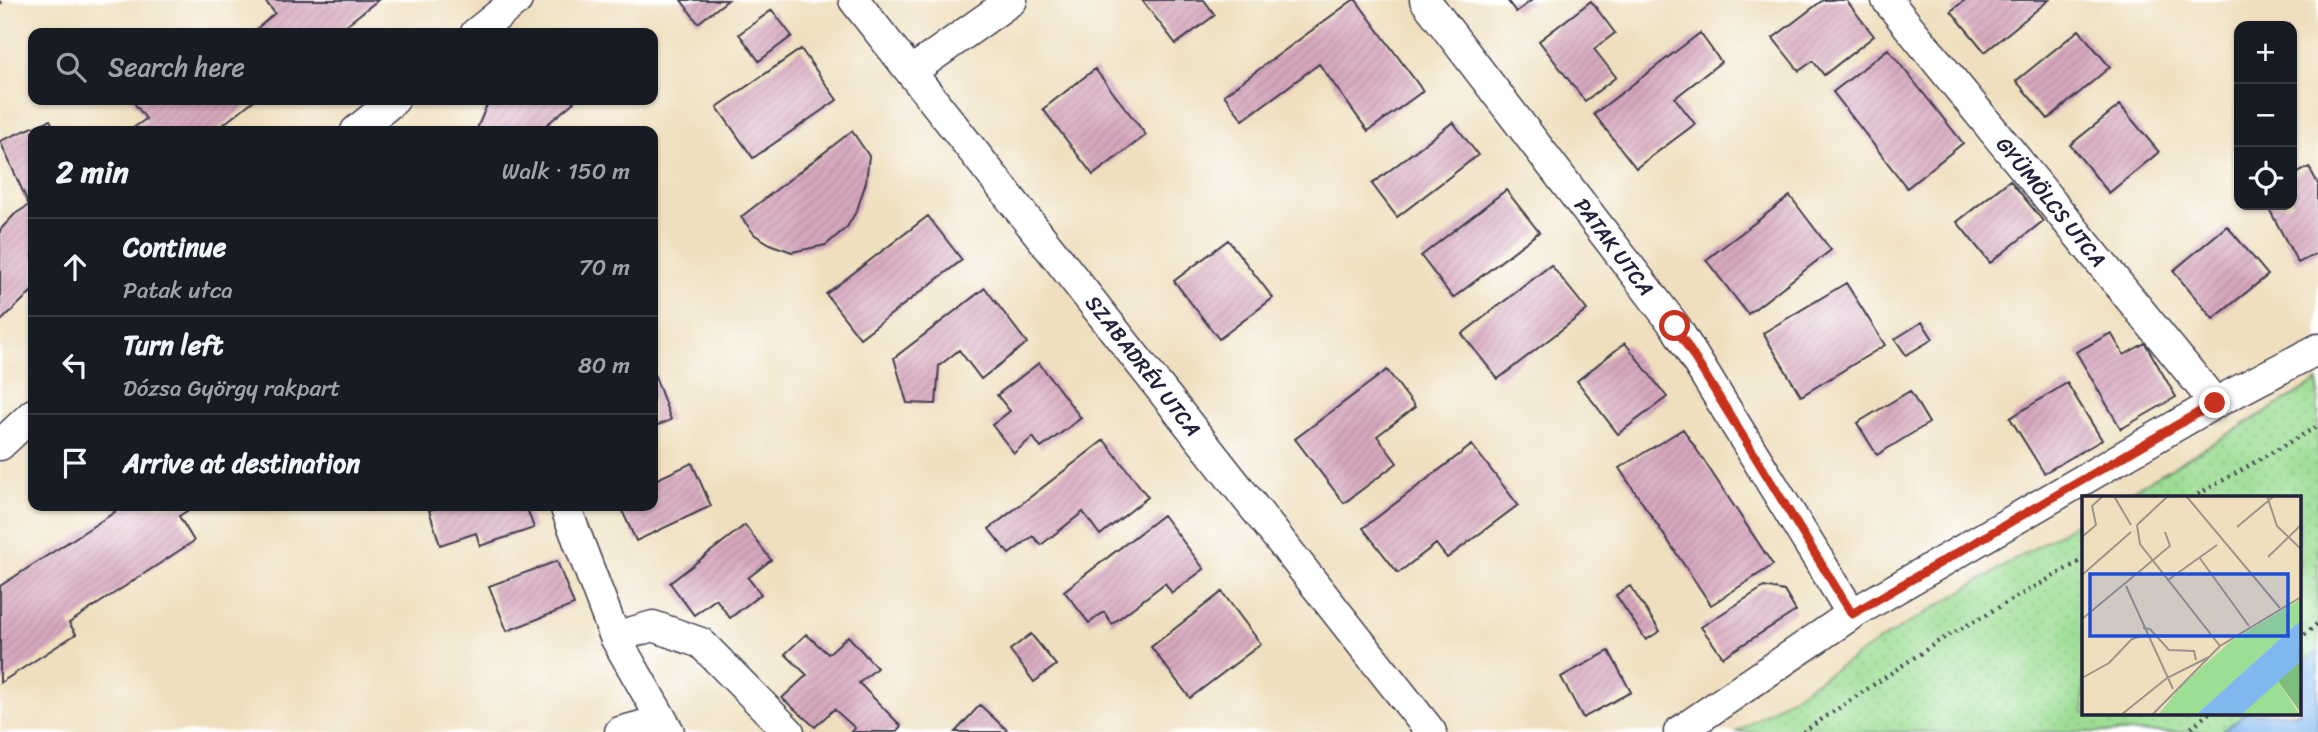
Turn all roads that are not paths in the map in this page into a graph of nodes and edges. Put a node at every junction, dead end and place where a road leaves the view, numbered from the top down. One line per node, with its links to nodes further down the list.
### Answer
1 (517, 0): 6 (street)
2 (854, 0): 7 (street, SZABADRÉV UTCA)
3 (1012, 0): 7 (street)
4 (1425, 0): 15 (street, PATAK UTCA)
5 (1887, 0): 11 (street, GYÜMÖLCS UTCA)
6 (482, 28)
7 (912, 71): 20 (street, SZABADRÉV UTCA)
8 (388, 105): 9 (street)
9 (362, 126)
10 (2318, 349): 11 (street)
11 (2215, 403): 15 (street)
12 (28, 419): 13 (street)
13 (0, 445)
14 (567, 511): 16 (street)
15 (1852, 614): 21 (street)
16 (615, 637): 17 (street); 19 (street)
17 (664, 726): 18 (street)
18 (620, 732)
19 (789, 732)
20 (1432, 732)
21 (1679, 732)

